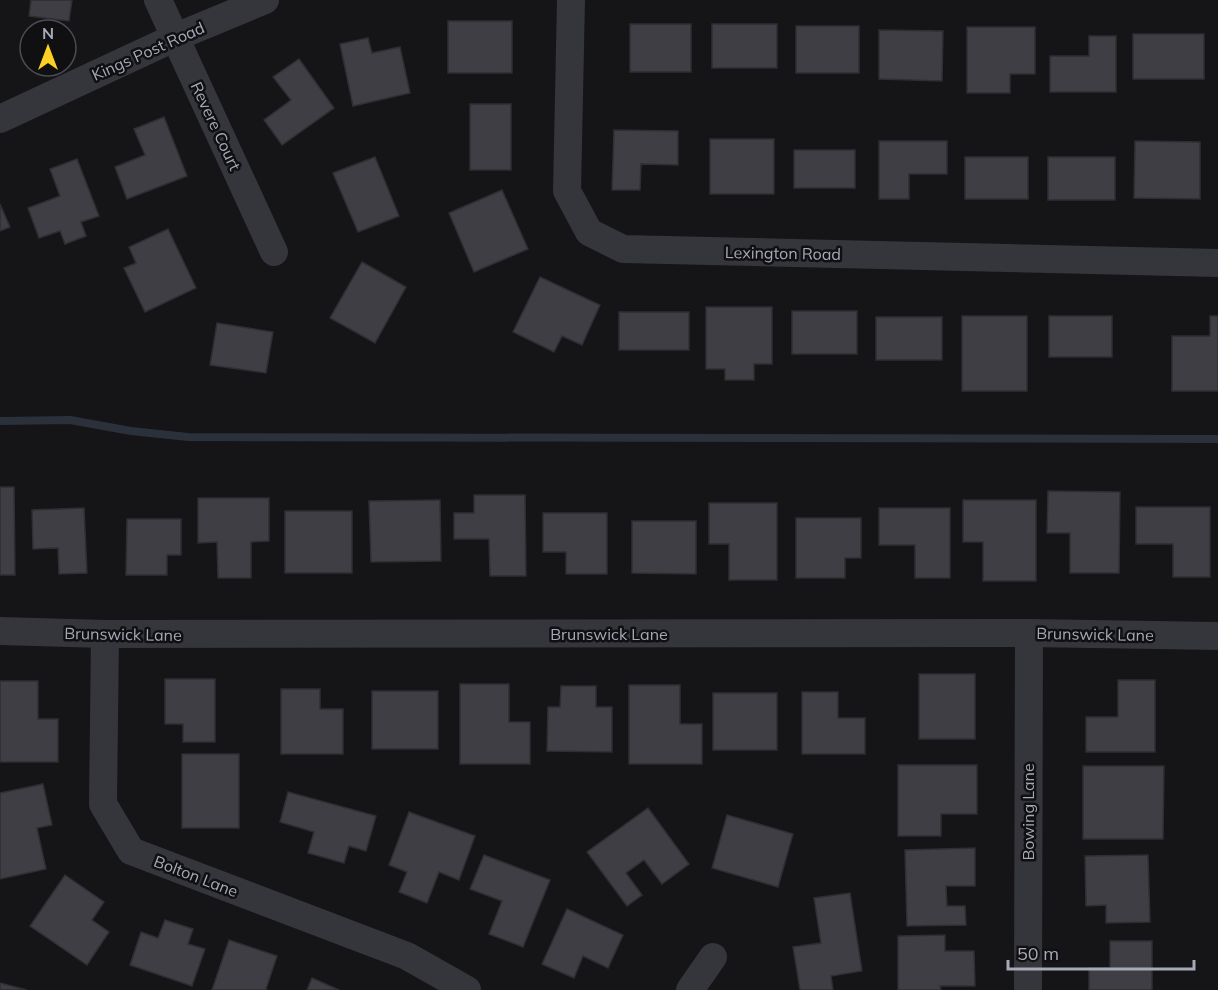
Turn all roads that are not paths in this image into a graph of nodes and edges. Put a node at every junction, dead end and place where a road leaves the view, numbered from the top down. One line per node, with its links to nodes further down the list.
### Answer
1 (158, 0): 4 (street, Revere Court)
2 (265, 0): 4 (street, Kings Post Road)
3 (571, 0): 7 (street, Lexington Road)
4 (176, 37): 5 (street, Kings Post Road); 6 (street, Revere Court)
5 (0, 119)
6 (274, 252)
7 (1218, 263)
8 (0, 631): 10 (street, Brunswick Lane)
9 (1029, 633): 10 (street, Brunswick Lane); 11 (street, Brunswick Lane); 15 (street, Bowing Lane)
10 (105, 634): 13 (street, Bolton Lane)
11 (1218, 636)
12 (713, 957): 14 (street)
13 (467, 990)
14 (690, 990)
15 (1028, 990)

